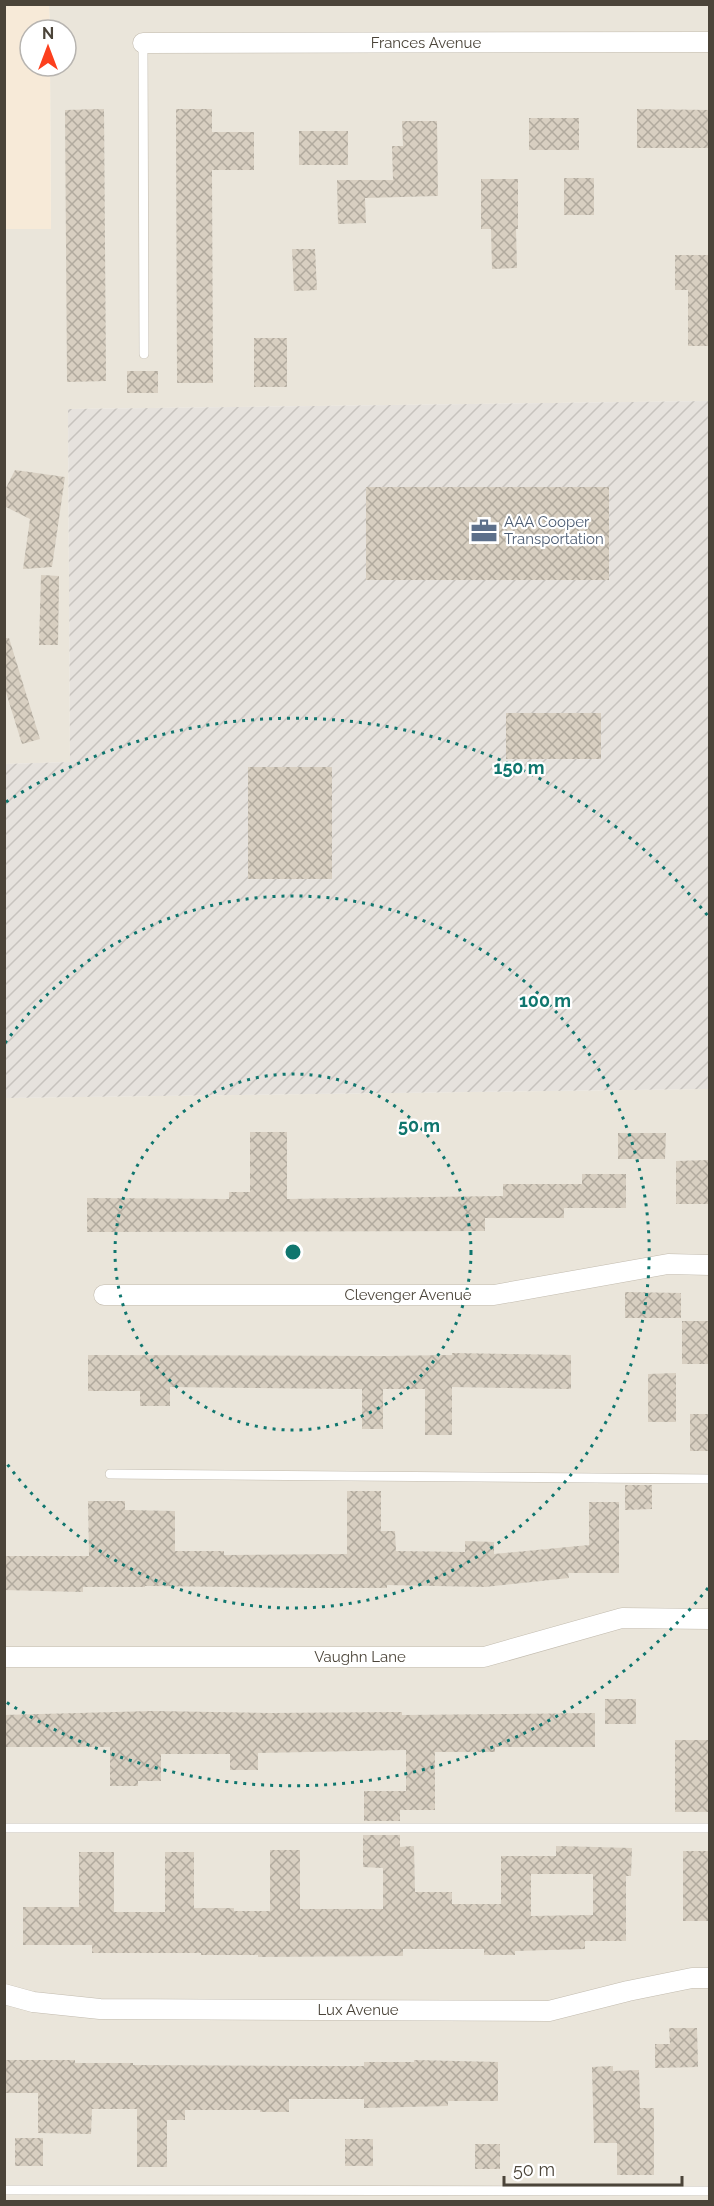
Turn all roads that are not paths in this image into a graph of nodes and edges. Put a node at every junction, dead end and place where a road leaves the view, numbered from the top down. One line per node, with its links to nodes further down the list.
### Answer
1 (710, 42): 2 (street, Frances Avenue)
2 (143, 43): 3 (lane)
3 (144, 354)
4 (710, 1265): 5 (street, Clevenger Avenue)
5 (104, 1295)
6 (110, 1474): 7 (lane)
7 (710, 1479)
8 (710, 1619): 9 (street, Vaughn Lane)
9 (4, 1657)
10 (4, 1828): 11 (lane)
11 (710, 1828)
12 (710, 1978): 13 (street, Lux Avenue)
13 (4, 1994)
14 (4, 2190): 15 (lane)
15 (710, 2191)

